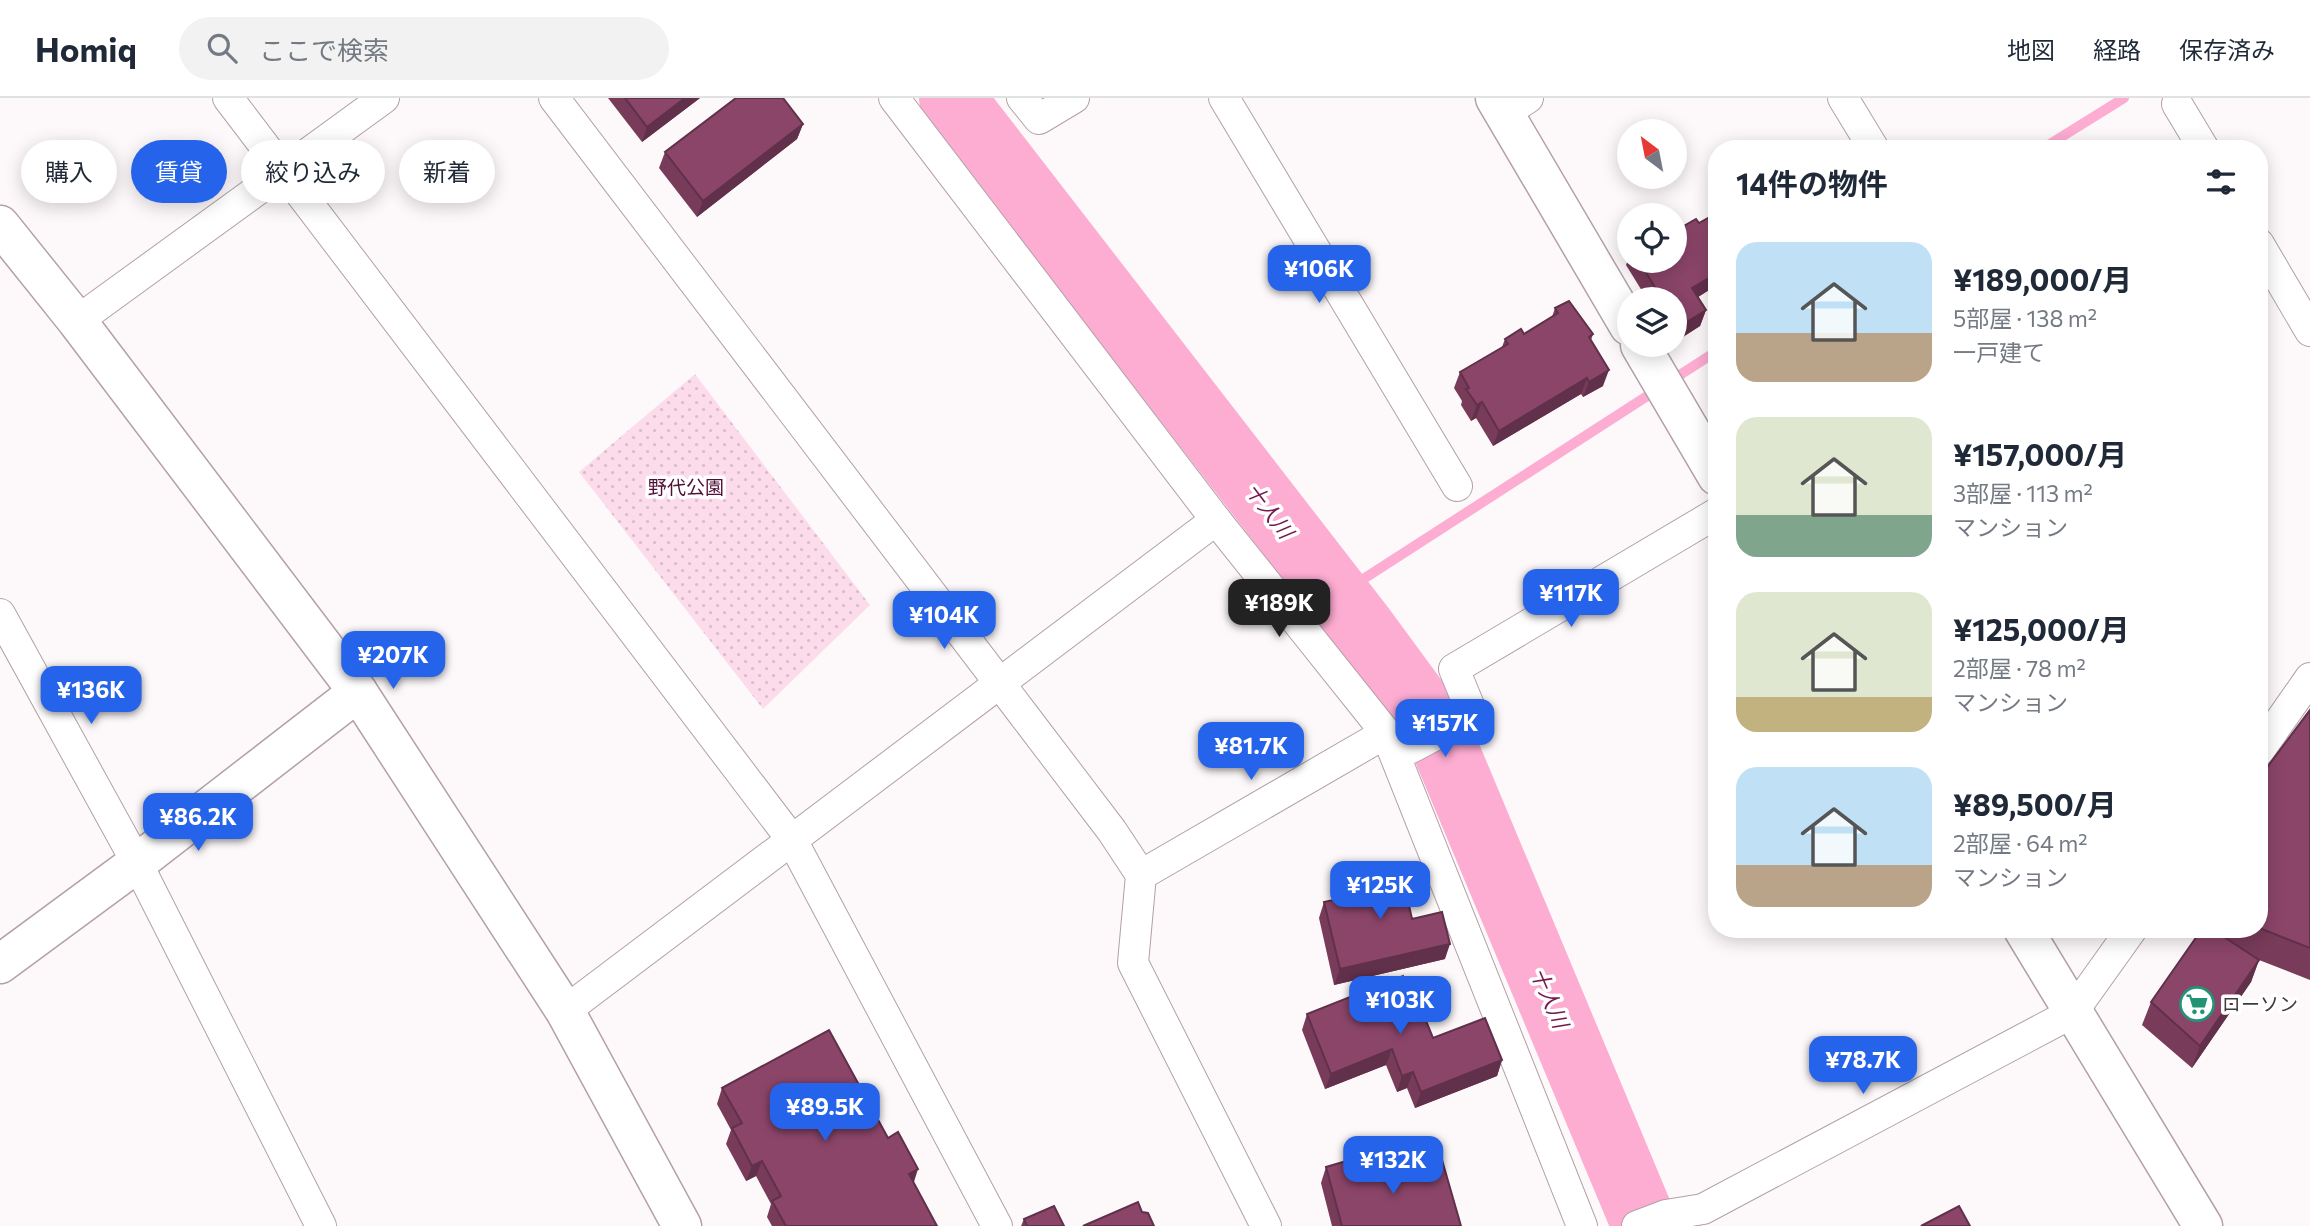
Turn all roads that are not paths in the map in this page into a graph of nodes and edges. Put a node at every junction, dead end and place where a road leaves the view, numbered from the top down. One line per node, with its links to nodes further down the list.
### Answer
1 (228, 98): 11 (street)
2 (384, 98): 12 (street)
3 (554, 98): 29 (street)
4 (894, 98): 26 (street)
5 (1022, 98): 6 (street)
6 (1074, 98)
7 (1224, 98): 24 (street)
8 (1843, 98): 13 (street)
9 (2179, 100): 14 (street)
10 (1509, 103): 19 (street)
11 (260, 140)
12 (325, 140)
13 (1869, 140)
14 (2199, 140)
15 (241, 201): 20 (street)
16 (308, 203): 33 (street)
17 (0, 225): 20 (street)
18 (2268, 259): 21 (street)
19 (1617, 304)
20 (77, 321): 30 (street)
21 (2310, 331)
22 (1654, 369): 23 (street)
23 (1708, 461)
24 (1457, 486)
25 (1708, 518): 32 (street)
26 (1216, 520): 29 (street); 32 (street)
27 (0, 614): 34 (street)
28 (2310, 678): 31 (street)
29 (1000, 683): 33 (street); 35 (street)
30 (358, 692): 34 (street); 39 (street)
31 (2268, 728)
32 (1386, 733): 35 (street); 45 (street)
33 (792, 840): 39 (street); 43 (street)
34 (137, 863): 38 (street); 41 (street)
35 (1141, 875): 44 (street)
36 (2028, 938): 40 (street)
37 (2126, 938): 40 (street)
38 (0, 964)
39 (565, 1011): 42 (street)
40 (2072, 1013): 46 (street); 47 (street)
41 (321, 1226)
42 (682, 1226)
43 (997, 1226)
44 (1266, 1226)
45 (1582, 1226)
46 (1637, 1226)
47 (2203, 1226)

